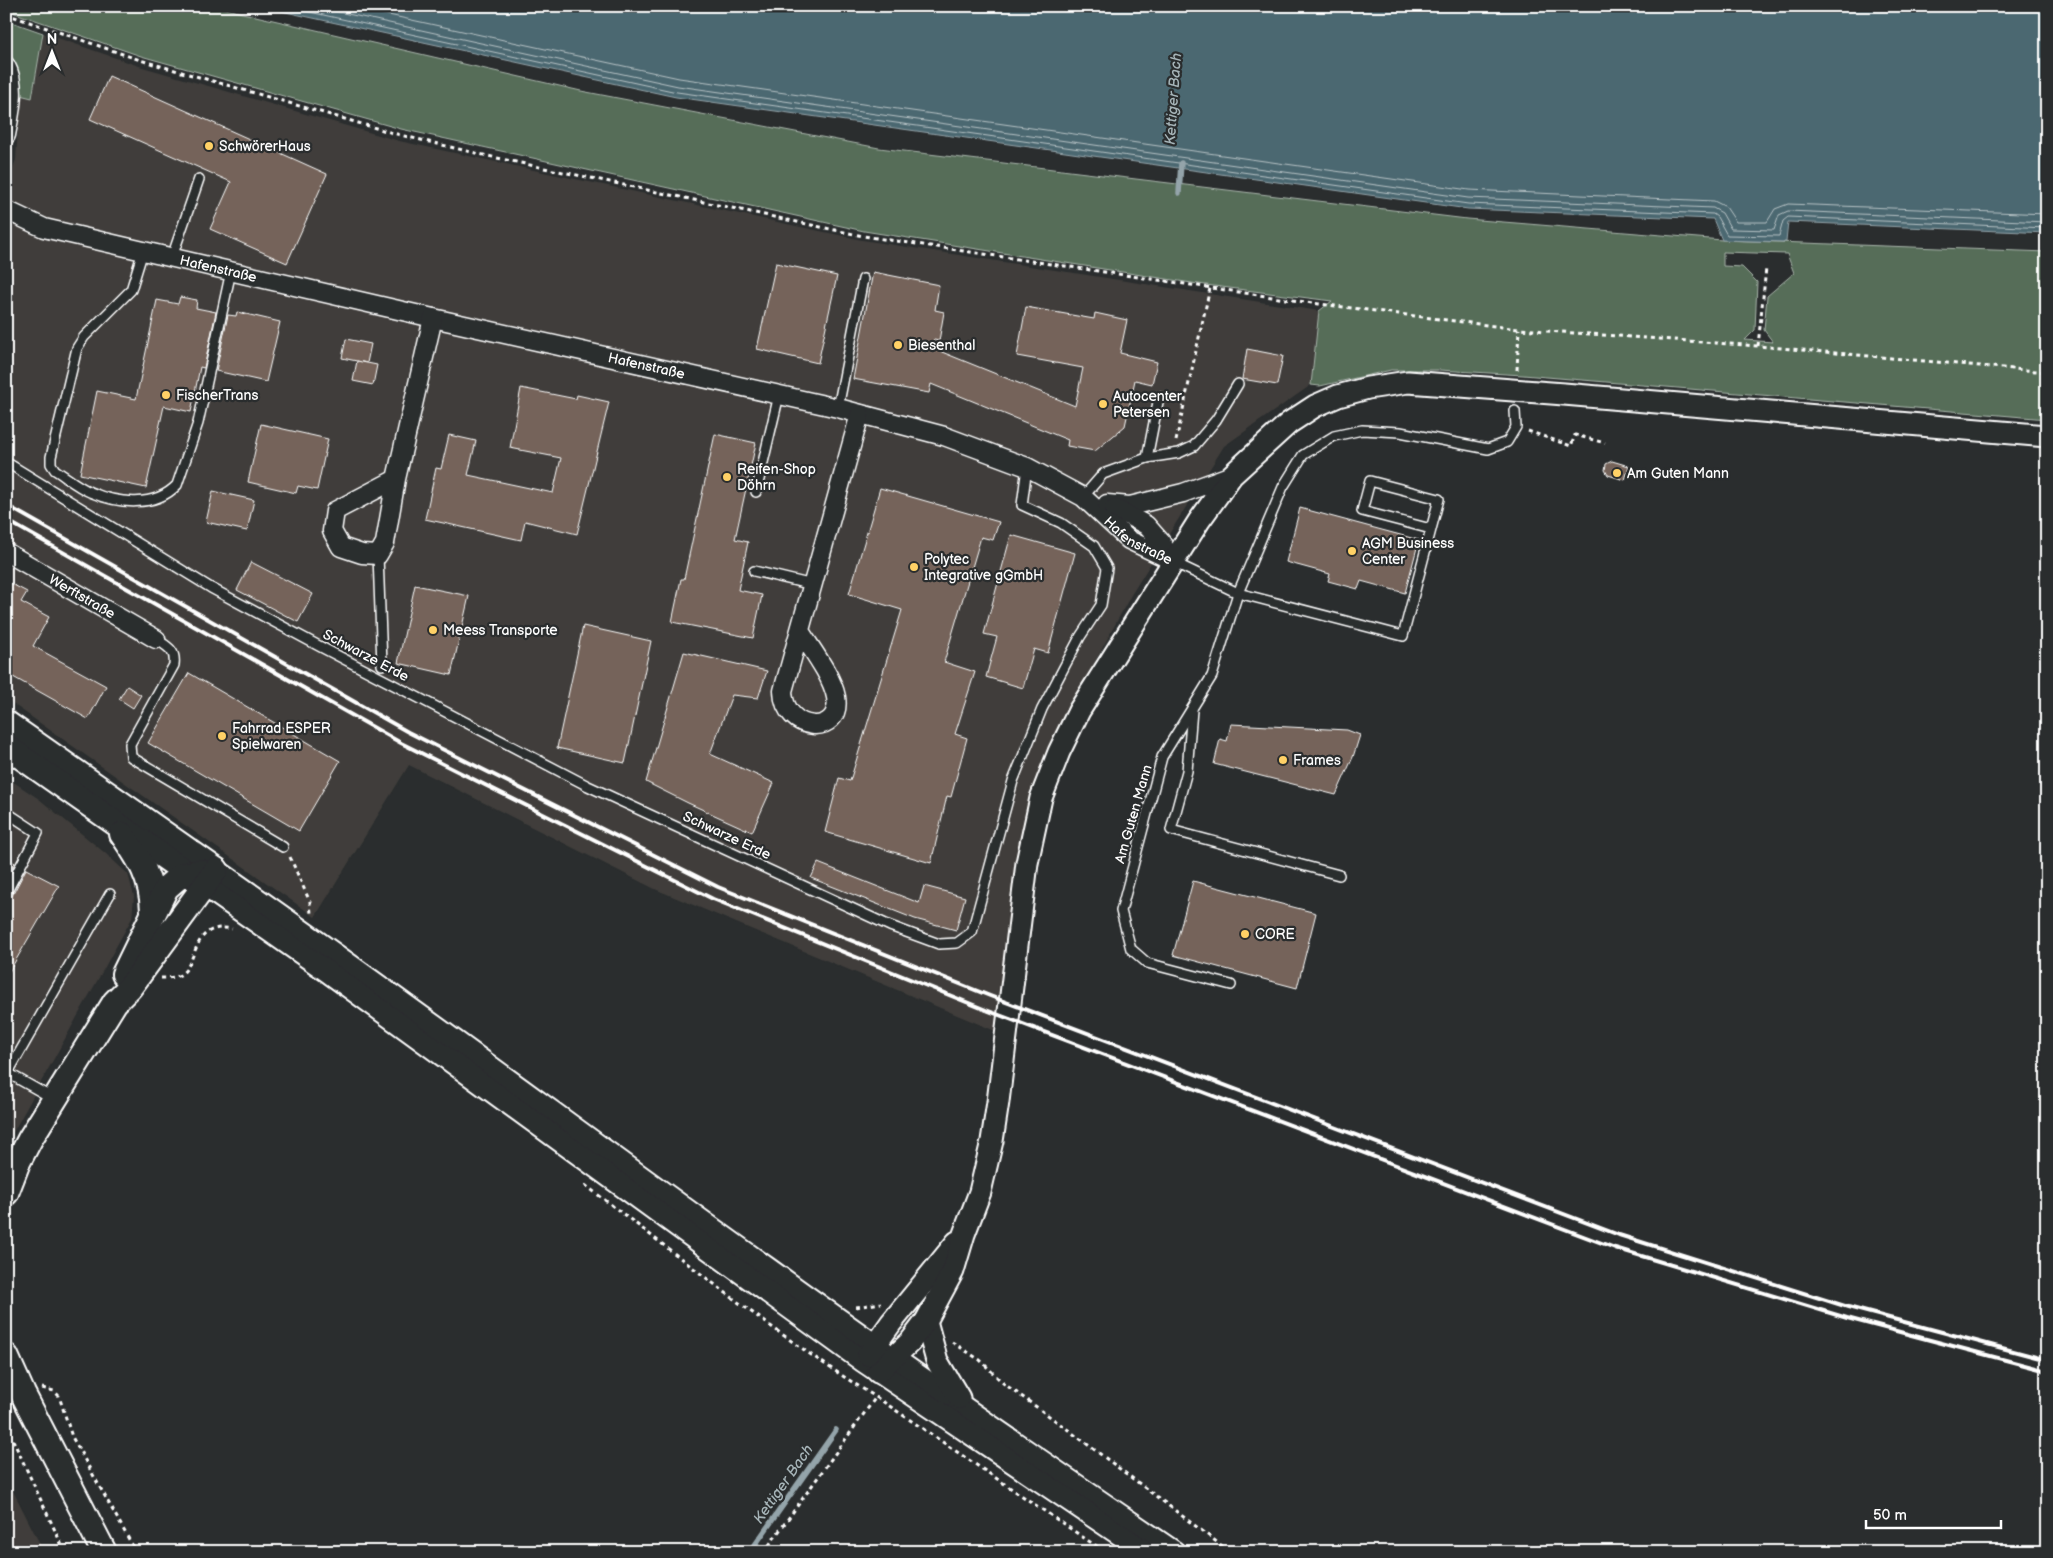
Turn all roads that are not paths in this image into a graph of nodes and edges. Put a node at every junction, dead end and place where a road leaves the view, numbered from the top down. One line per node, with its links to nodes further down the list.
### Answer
1 (6, 66): 2 (street)
2 (6, 135)
3 (198, 179): 6 (lane)
4 (6, 210): 5 (street, Hafenstraße)
5 (143, 251): 6 (street, Hafenstraße); 7 (lane)
6 (172, 258): 7 (street, Hafenstraße)
7 (231, 271): 9 (street, Hafenstraße)
8 (863, 279): 13 (lane)
9 (434, 318): 11 (street, Hafenstraße); 21 (street)
10 (1238, 384): 17 (lane)
11 (779, 395): 13 (street, Hafenstraße); 22 (lane)
12 (1159, 396): 17 (lane)
13 (838, 408): 15 (street, Hafenstraße)
14 (1515, 411): 31 (lane, Am Guten Mann)
15 (860, 414): 19 (street, Hafenstraße); 30 (street)
16 (2047, 436): 20 (street)
17 (1147, 458): 23 (lane)
18 (6, 462): 19 (lane, Schwarze Erde)
19 (1027, 467): 23 (street, Hafenstraße)
20 (1232, 475): 24 (street, Hafenstraße); 28 (street)
21 (396, 478): 27 (street); 27 (street)
22 (756, 492)
23 (1083, 498): 24 (street, Hafenstraße); 28 (street, Hafenstraße)
24 (1107, 504): 28 (street, Hafenstraße)
25 (1431, 529): 25 (lane); 31 (lane)
26 (6, 552): 33 (street, Werftstraße)
27 (378, 554): 34 (lane)
28 (1173, 562): 31 (lane); 51 (street)
29 (754, 571): 30 (lane)
30 (813, 585): 32 (street)
31 (1238, 593): 35 (lane, Am Guten Mann)
32 (800, 632): 32 (street)
33 (156, 639): 40 (lane)
34 (382, 665)
35 (1192, 708): 41 (lane); 46 (lane, Am Guten Mann)
36 (6, 723): 42 (main road)
37 (6, 746): 39 (main road)
38 (6, 812): 43 (lane)
39 (114, 822): 42 (main road); 45 (main road)
40 (283, 847)
41 (1339, 875)
42 (202, 876): 45 (main road); 47 (main road); 54 (street)
43 (6, 893)
44 (110, 894): 48 (lane)
45 (153, 911): 47 (main road)
46 (1231, 985)
47 (115, 1002): 49 (main road)
48 (7, 1074): 49 (lane)
49 (54, 1099): 50 (main road)
50 (6, 1193)
51 (964, 1234): 52 (street); 54 (street)
52 (926, 1321): 54 (street); 55 (street)
53 (6, 1356): 56 (main road)
54 (878, 1359): 55 (street); 57 (street)
55 (965, 1408): 58 (street)
56 (104, 1552)
57 (1146, 1552)
58 (1174, 1552)

